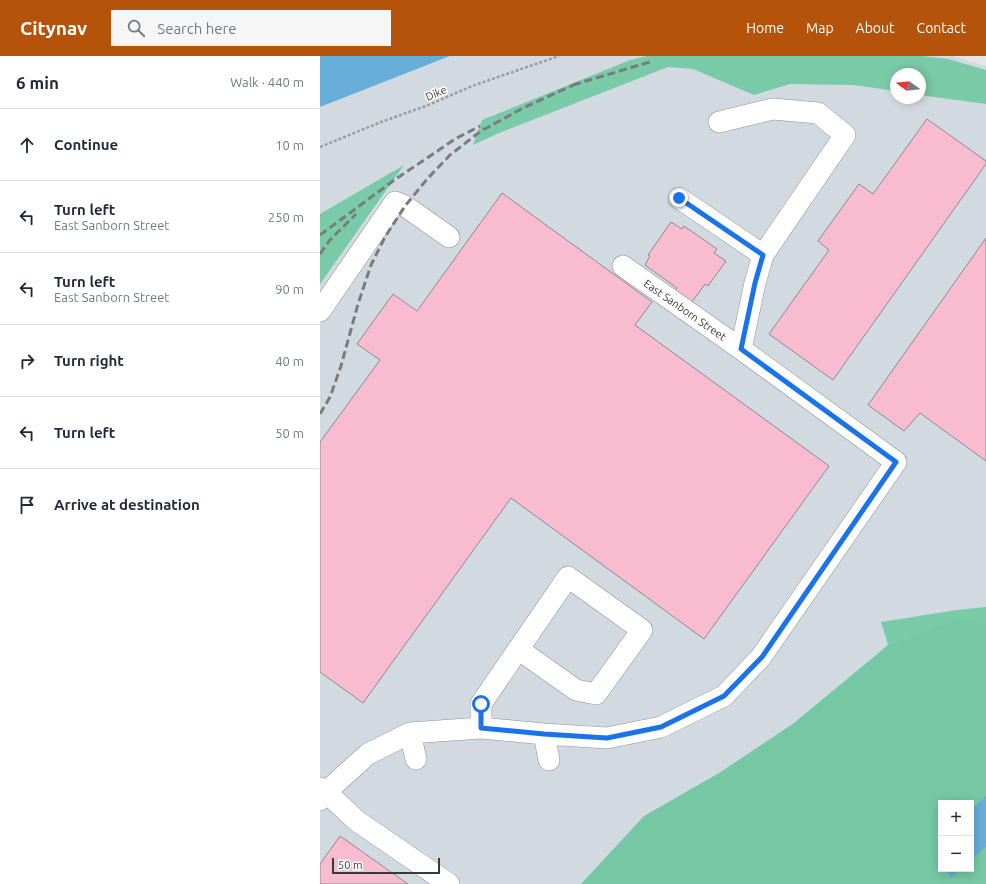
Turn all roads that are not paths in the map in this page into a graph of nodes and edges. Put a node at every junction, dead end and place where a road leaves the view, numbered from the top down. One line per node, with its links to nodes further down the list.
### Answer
1 (719, 122): 4 (street)
2 (679, 198): 4 (street)
3 (449, 237): 6 (street)
4 (763, 255): 7 (street)
5 (623, 266): 7 (street, East Sanborn Street)
6 (320, 311)
7 (741, 349): 11 (street, East Sanborn Street)
8 (518, 649): 8 (street); 9 (street)
9 (481, 728): 10 (street, East Sanborn Street); 11 (street, East Sanborn Street)
10 (410, 733): 12 (street); 14 (street, East Sanborn Street)
11 (544, 734): 13 (street)
12 (416, 759)
13 (548, 760)
14 (322, 793): 15 (street)
15 (449, 884)

